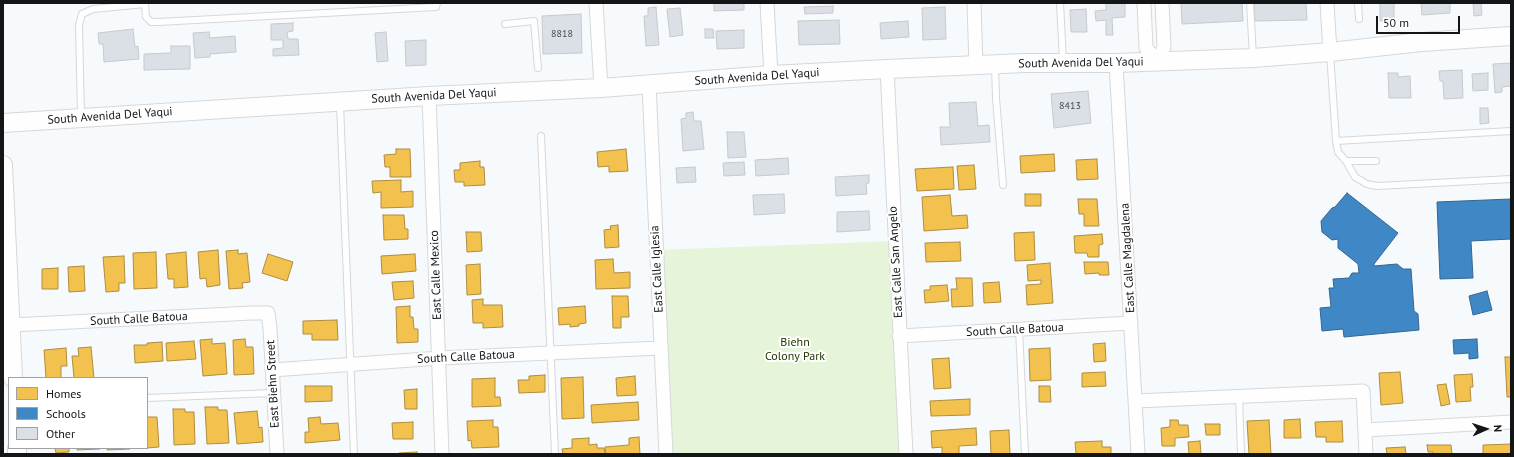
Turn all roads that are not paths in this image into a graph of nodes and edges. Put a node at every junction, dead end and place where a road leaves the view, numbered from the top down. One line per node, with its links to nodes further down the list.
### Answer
1 (145, 3): 2 (lane); 29 (lane)
2 (437, 3)
3 (596, 3): 26 (street)
4 (767, 3): 24 (street)
5 (974, 3): 21 (street)
6 (1060, 3): 18 (lane)
7 (1144, 3): 17 (street)
8 (1162, 3): 17 (street)
9 (1250, 3): 16 (lane)
10 (1327, 3): 15 (street)
11 (1358, 3): 12 (lane)
12 (1359, 19)
13 (505, 24): 22 (lane)
14 (1511, 36): 15 (street, South Avenida Del Yaqui)
15 (1330, 52): 16 (street, South Avenida Del Yaqui); 33 (lane)
16 (1253, 58): 17 (street, South Avenida Del Yaqui)
17 (1158, 62): 19 (street, South Avenida Del Yaqui)
18 (1063, 63): 19 (street, South Avenida Del Yaqui); 20 (street, South Avenida Del Yaqui)
19 (1116, 63): 40 (street, East Calle Magdalena)
20 (995, 65): 21 (street, South Avenida Del Yaqui); 38 (lane)
21 (976, 66): 23 (street, South Avenida Del Yaqui)
22 (538, 68)
23 (887, 69): 24 (street, South Avenida Del Yaqui); 43 (street, East Calle San Angelo)
24 (771, 76): 25 (street, South Avenida Del Yaqui)
25 (648, 85): 26 (street, South Avenida Del Yaqui); 44 (street, East Calle Iglesia)
26 (601, 88): 27 (street, South Avenida Del Yaqui)
27 (429, 96): 28 (street, South Avenida Del Yaqui); 46 (street, East Calle Mexico)
28 (340, 102): 29 (street, South Avenida Del Yaqui); 47 (lane)
29 (81, 118): 30 (street, South Avenida Del Yaqui)
30 (3, 123)
31 (1511, 132): 33 (lane)
32 (541, 136): 45 (lane)
33 (1336, 141): 34 (lane)
34 (1346, 161): 35 (lane); 37 (lane)
35 (1376, 161)
36 (3, 165): 41 (street)
37 (1511, 179)
38 (1003, 185)
39 (268, 313): 41 (street, South Calle Batoua); 48 (street, East Biehn Street)
40 (1131, 323): 42 (street, South Calle Batoua); 53 (street, East Calle Magdalena)
41 (11, 325): 49 (street)
42 (1019, 329): 43 (street, South Calle Batoua); 62 (lane)
43 (900, 336): 61 (street, East Calle San Angelo)
44 (660, 348): 45 (street, South Calle Batoua); 60 (street, East Calle Iglesia)
45 (550, 353): 46 (street, South Calle Batoua); 59 (lane)
46 (440, 358): 47 (street, South Calle Batoua); 58 (street, East Calle Mexico)
47 (350, 364): 48 (street, South Calle Batoua); 57 (lane)
48 (272, 370): 50 (street, East Biehn Street)
49 (13, 377)
50 (273, 393): 52 (lane); 56 (street, East Biehn Street)
51 (1239, 396): 53 (street); 55 (street); 64 (lane)
52 (148, 398)
53 (1135, 401): 63 (street, East Calle Magdalena)
54 (1511, 422): 55 (street)
55 (1365, 430): 65 (street)
56 (277, 454)
57 (354, 454)
58 (442, 454)
59 (555, 454)
60 (666, 454)
61 (906, 454)
62 (1024, 454)
63 (1138, 454)
64 (1241, 454)
65 (1366, 454)

